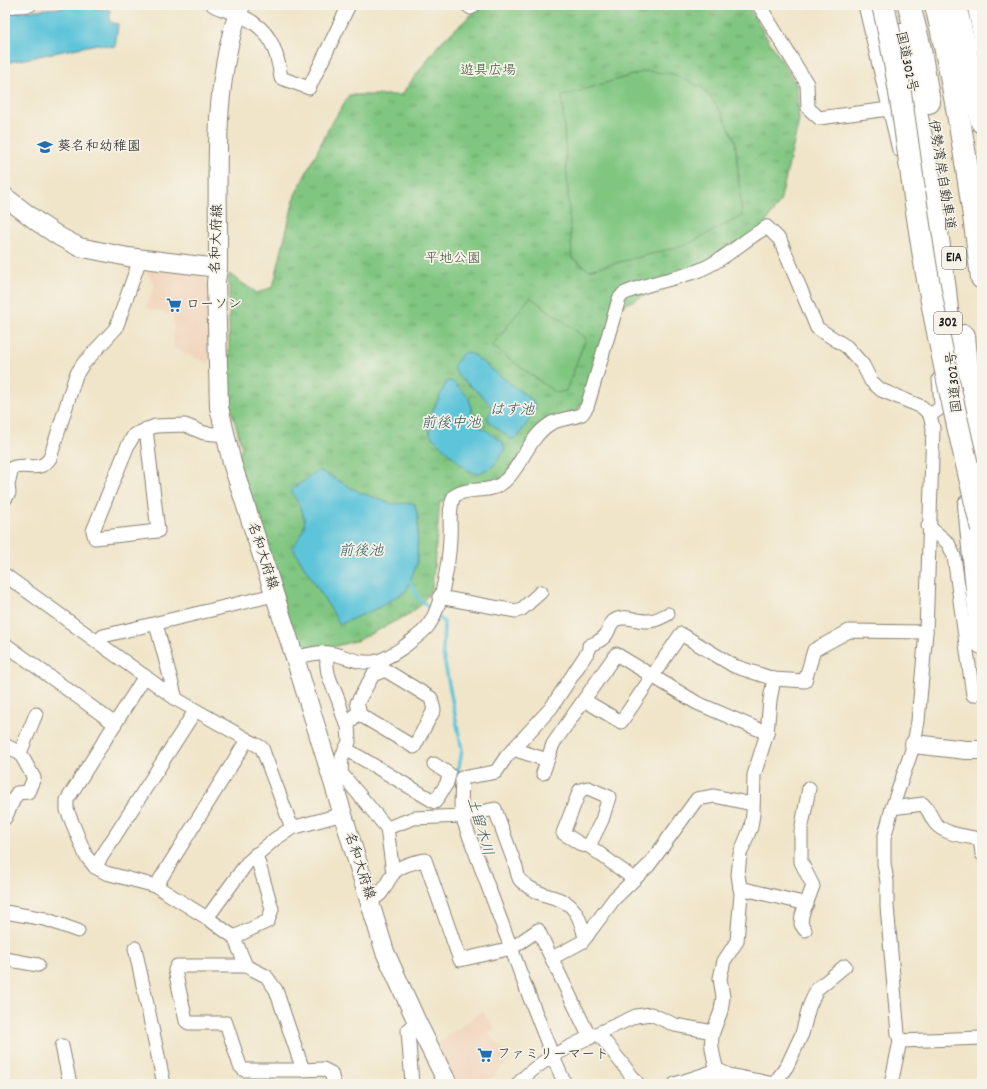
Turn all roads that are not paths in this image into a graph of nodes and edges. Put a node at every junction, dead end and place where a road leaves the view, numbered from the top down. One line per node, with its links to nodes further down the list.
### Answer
1 (30, 5): 14 (street)
2 (213, 5): 15 (street)
3 (349, 5): 15 (street)
4 (467, 5): 5 (street)
5 (474, 5)
6 (758, 5): 17 (street)
7 (866, 5): 17 (street)
8 (883, 5): 30 (highway, bridge)
9 (894, 5): 39 (highway, 国道302号 / 302)
10 (909, 5): 28 (highway, 伊勢湾岸自動車道 / E1A)
11 (937, 5): 20 (highway); 23 (highway, 伊勢湾岸自動車道 / E1A)
12 (956, 5): 18 (highway)
13 (974, 5): 16 (street)
14 (5, 7)
15 (240, 10): 22 (main road, 名和大府線)
16 (982, 46)
17 (889, 109): 24 (street)
18 (982, 122)
19 (5, 197): 21 (main road)
20 (982, 249)
21 (140, 259): 22 (main road); 27 (street)
22 (218, 268): 26 (main road, 名和大府線)
23 (982, 278)
24 (930, 415): 29 (street); 34 (street)
25 (146, 429): 25 (street); 26 (street)
26 (226, 435): 33 (main road, 名和大府線)
27 (5, 500)
28 (982, 514)
29 (928, 526): 37 (street); 46 (street)
30 (982, 528)
31 (5, 575): 38 (street)
32 (541, 592): 34 (street)
33 (274, 595): 36 (street); 42 (main road, 名和大府線)
34 (436, 608): 41 (street)
35 (668, 614): 58 (street)
36 (156, 624): 38 (street); 47 (street)
37 (926, 632): 45 (street); 56 (street)
38 (97, 642): 44 (street)
39 (982, 643)
40 (5, 644): 52 (street)
41 (327, 653): 42 (street); 53 (street)
42 (295, 658): 68 (main road, 名和大府線)
43 (652, 675): 45 (street); 48 (street); 48 (street); 54 (street)
44 (145, 676): 47 (street); 52 (street)
45 (774, 679): 54 (street)
46 (973, 695)
47 (176, 699): 49 (street)
48 (584, 700): 62 (street)
49 (195, 711): 55 (street); 76 (street)
50 (357, 713): 50 (street); 53 (street)
51 (36, 714): 61 (street)
52 (114, 724): 76 (street)
53 (348, 725): 59 (street)
54 (766, 733): 66 (street)
55 (247, 740): 71 (street); 79 (street)
56 (914, 744): 60 (main road); 67 (street)
57 (5, 745): 61 (street)
58 (513, 749): 62 (street); 69 (street)
59 (346, 750): 63 (street); 72 (street)
60 (982, 750)
61 (20, 753): 70 (street)
62 (547, 760): 64 (street)
63 (434, 764)
64 (543, 773)
65 (809, 788): 82 (street)
66 (752, 804): 78 (street); 80 (street)
67 (892, 808): 75 (street); 100 (street)
68 (342, 814): 71 (street); 81 (main road, 名和大府線)
69 (463, 816): 72 (street); 87 (street); 90 (street)
70 (5, 818)
71 (292, 828): 74 (street)
72 (387, 828): 77 (street)
73 (589, 846): 78 (street)
74 (256, 854): 84 (street); 88 (street)
75 (982, 854)
76 (95, 867): 79 (street)
77 (393, 873): 81 (street); 90 (street)
78 (634, 879): 87 (street)
79 (156, 886): 84 (street)
80 (740, 888): 82 (street); 97 (street)
81 (370, 900): 96 (main road, 名和大府線)
82 (807, 904): 85 (street)
83 (5, 912): 86 (street)
84 (207, 918): 88 (street)
85 (805, 930)
86 (78, 931)
87 (587, 936): 91 (street)
88 (234, 937): 94 (street)
89 (136, 948): 106 (street)
90 (508, 949): 91 (street); 102 (street)
91 (552, 958): 98 (street)
92 (5, 960): 93 (street)
93 (38, 965)
94 (246, 966): 103 (street); 103 (street)
95 (845, 966): 115 (street)
96 (417, 1022): 108 (street); 109 (main road, 名和大府線)
97 (713, 1032): 98 (street); 104 (street)
98 (594, 1036): 102 (street); 112 (street)
99 (982, 1038): 100 (street)
100 (900, 1041): 116 (street)
101 (62, 1046): 105 (street)
102 (549, 1059): 110 (street); 111 (street)
103 (303, 1070): 107 (street)
104 (718, 1070): 113 (street); 114 (street); 115 (street)
105 (70, 1084)
106 (164, 1084)
107 (334, 1084)
108 (412, 1084)
109 (448, 1084)
110 (518, 1084)
111 (565, 1084)
112 (638, 1084)
113 (675, 1084)
114 (719, 1084)
115 (774, 1084)
116 (891, 1084)

